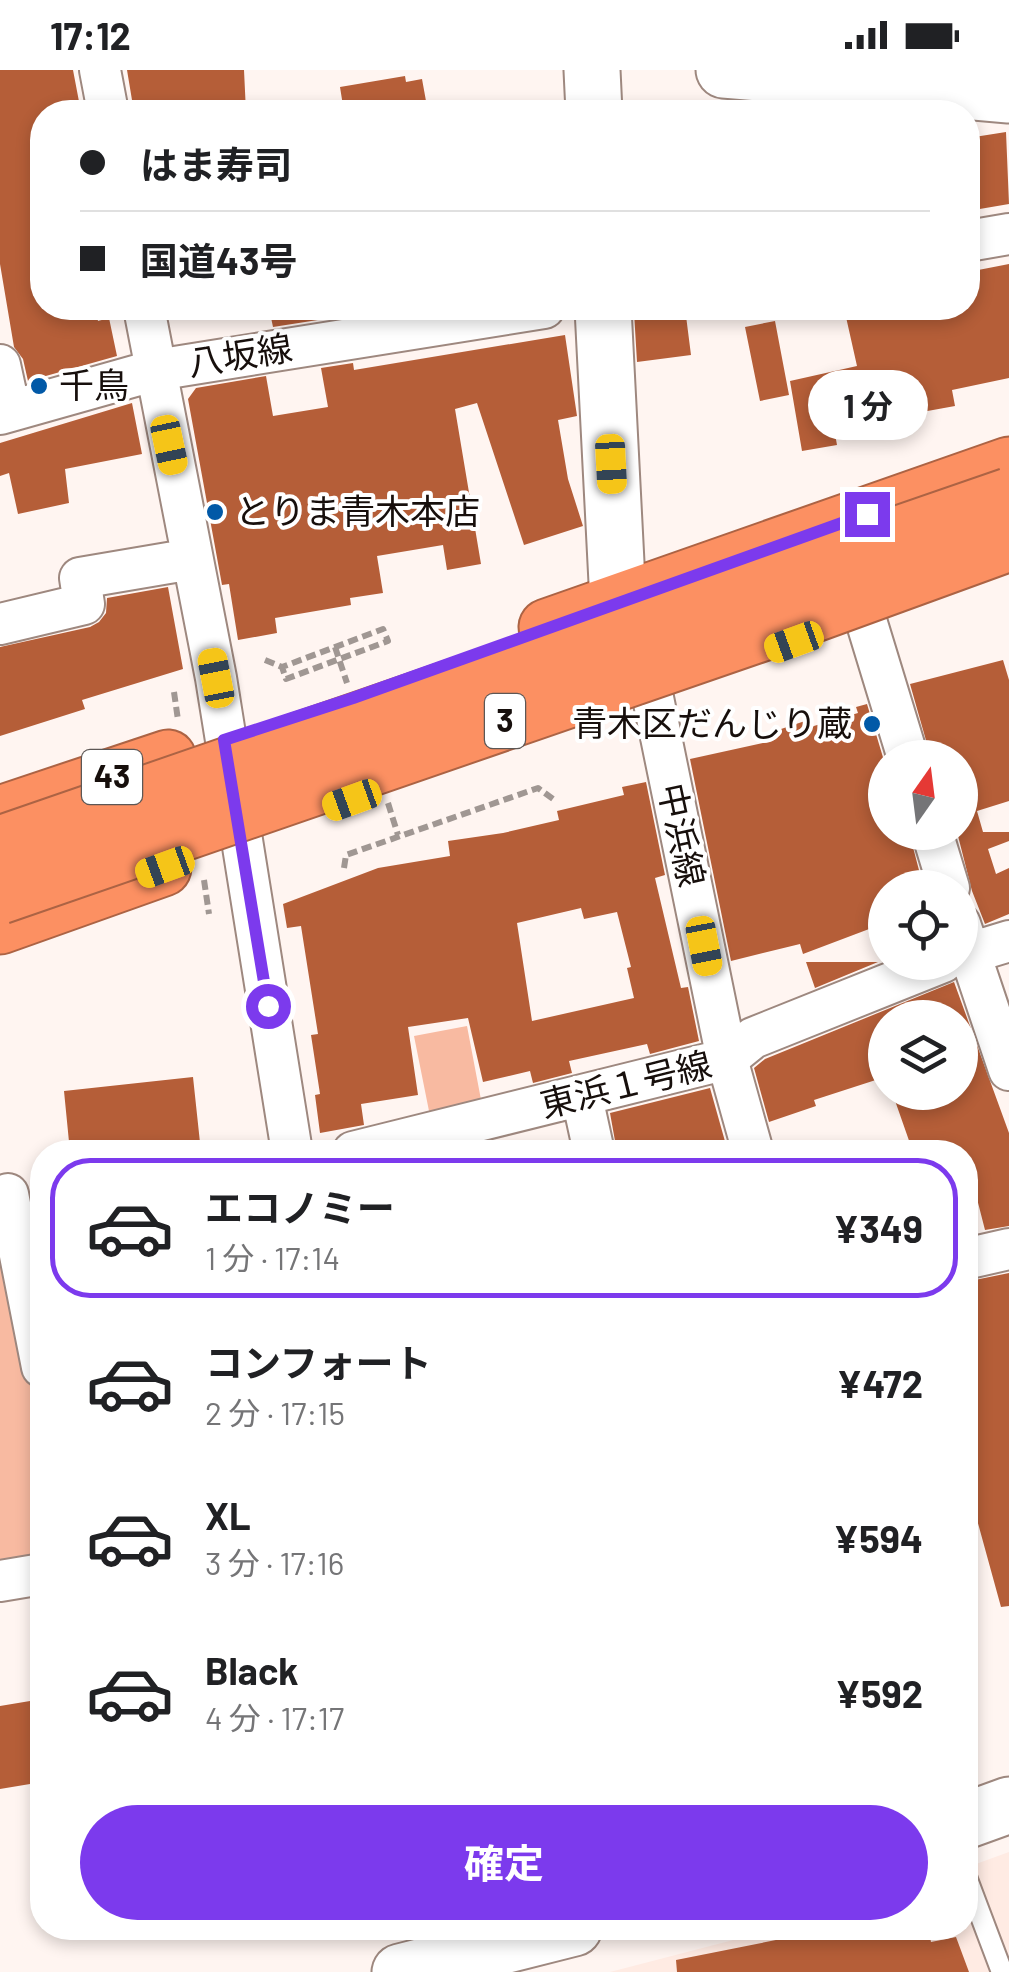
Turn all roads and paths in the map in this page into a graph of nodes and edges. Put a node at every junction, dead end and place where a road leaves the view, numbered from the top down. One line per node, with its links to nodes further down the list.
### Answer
1 (100, 70): 6 (street)
2 (592, 70): 7 (street)
3 (724, 70): 4 (street)
4 (874, 76): 5 (street)
5 (1009, 95)
6 (106, 100)
7 (593, 100)
8 (1009, 234): 9 (street)
9 (980, 239)
10 (146, 320): 14 (street)
11 (469, 320): 14 (street, 八坂線)
12 (604, 320): 21 (street)
13 (0, 364): 15 (street)
14 (156, 370): 15 (street, 八坂線); 19 (street)
15 (5, 413)
16 (1009, 465): 21 (highway, 43)
17 (1009, 496): 32 (highway, 3, bridge)
18 (1009, 544): 34 (highway, 3, bridge)
19 (192, 559): 23 (street); 27 (street)
20 (1009, 566): 22 (highway)
21 (618, 602): 27 (highway, 43)
22 (864, 617): 26 (highway); 28 (street)
23 (0, 624)
24 (265, 660): 25 (path)
25 (282, 666): 25 (path, bridge)
26 (652, 693): 31 (highway); 40 (street, 中浜線)
27 (224, 740): 30 (highway, 43); 31 (street)
28 (902, 740)
29 (553, 799): 33 (path)
30 (0, 814)
31 (240, 840): 35 (highway); 43 (street)
32 (0, 844)
33 (344, 868)
34 (0, 896)
35 (0, 926)
36 (1009, 941): 37 (street, 東浜１号線)
37 (978, 946)
38 (887, 980): 40 (street, 東浜１号線)
39 (971, 980): 41 (street)
40 (727, 1060): 42 (street, 東浜１号線); 46 (street, 中浜線)
41 (1009, 1070)
42 (582, 1097): 44 (street, 東浜１号線); 45 (street)
43 (290, 1140)
44 (403, 1140)
45 (591, 1140)
46 (750, 1140)
47 (17, 1193): 50 (street)
48 (1009, 1249): 49 (street)
49 (978, 1256)
50 (30, 1283)
51 (30, 1576): 52 (street)
52 (0, 1582)
53 (1009, 1805): 54 (street)
54 (978, 1817)
55 (978, 1908): 58 (lane)
56 (527, 1940): 57 (street)
57 (400, 1972)
58 (1002, 1972)

